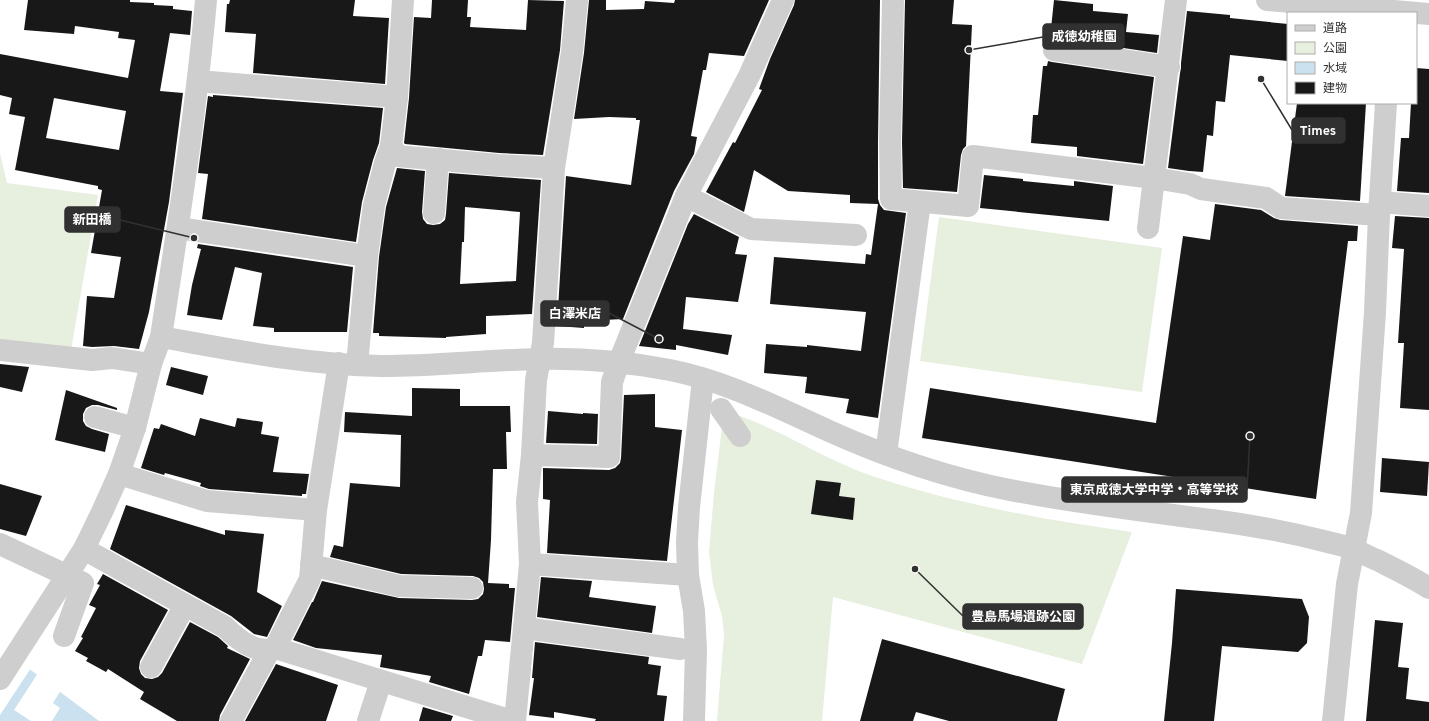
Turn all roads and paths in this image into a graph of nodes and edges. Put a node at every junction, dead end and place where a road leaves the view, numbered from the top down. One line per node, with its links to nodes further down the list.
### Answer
1 (206, 0): 14 (street)
2 (403, 0): 15 (street)
3 (577, 0): 19 (street)
4 (783, 0): 21 (street)
5 (893, 0): 22 (street)
6 (1176, 0): 13 (street)
7 (1267, 0): 8 (street)
8 (1320, 2): 9 (street)
9 (1392, 12)
10 (1417, 13): 11 (street)
11 (1429, 14)
12 (1054, 50): 13 (street)
13 (1169, 67): 20 (street)
14 (198, 81): 15 (street); 26 (street)
15 (397, 97): 17 (street)
16 (1386, 104): 24 (street)
17 (391, 146): 18 (street); 29 (street)
18 (438, 159): 19 (street); 25 (street)
19 (554, 168): 32 (street)
20 (1154, 178): 22 (street); 24 (street); 27 (street)
21 (686, 196): 28 (street); 33 (street)
22 (920, 202): 41 (street)
23 (1429, 206): 24 (street)
24 (1379, 209): 47 (street)
25 (434, 213)
26 (178, 228): 29 (street); 30 (street)
27 (1148, 228)
28 (856, 235)
29 (367, 256): 35 (street)
30 (161, 337): 34 (street); 35 (street)
31 (0, 350): 34 (street)
32 (539, 359): 33 (street); 35 (street); 42 (street)
33 (619, 362): 36 (street); 42 (street)
34 (151, 364): 39 (street)
35 (348, 364): 44 (street)
36 (703, 379): 41 (street); 51 (street)
37 (721, 409): 40 (street)
38 (95, 417): 39 (street)
39 (135, 428): 43 (street)
40 (740, 436)
41 (886, 454): 47 (street)
42 (532, 455): 48 (street)
43 (119, 474): 44 (street); 46 (street)
44 (316, 510): 49 (street)
45 (0, 544): 50 (street)
46 (84, 549): 50 (street); 54 (street)
47 (1353, 549): 53 (street); 68 (street)
48 (530, 564): 51 (street); 55 (street)
49 (311, 565): 52 (street); 57 (street)
50 (67, 575): 56 (street); 60 (street)
51 (688, 575): 67 (street)
52 (472, 588)
53 (1429, 588)
54 (185, 605): 57 (street); 59 (street)
55 (524, 628): 58 (street); 66 (street)
56 (64, 636)
57 (272, 649): 61 (street); 63 (street)
58 (680, 649)
59 (151, 667)
60 (0, 679)
61 (381, 681): 62 (street); 64 (street)
62 (467, 714): 65 (street)
63 (231, 721)
64 (368, 721)
65 (512, 721)
66 (515, 721)
67 (694, 721)
68 (1333, 721)

